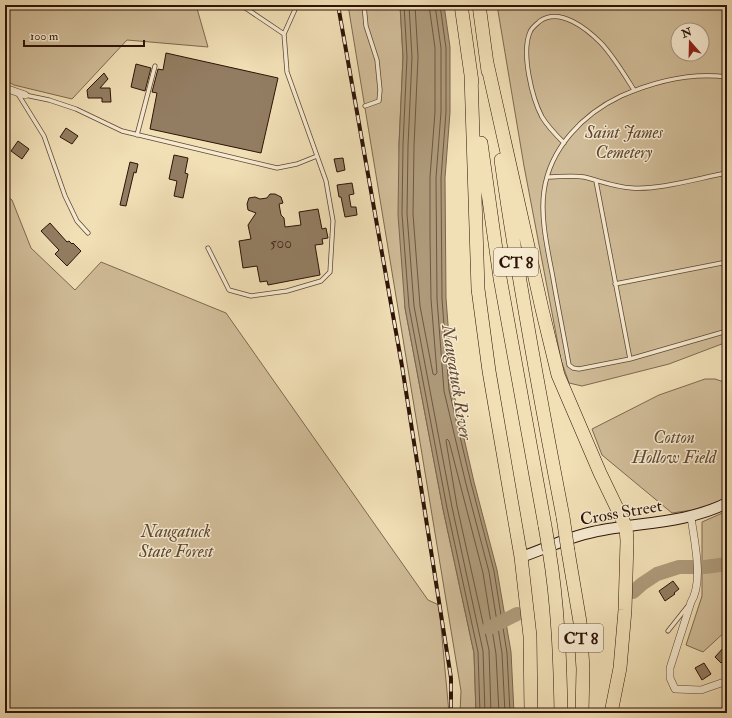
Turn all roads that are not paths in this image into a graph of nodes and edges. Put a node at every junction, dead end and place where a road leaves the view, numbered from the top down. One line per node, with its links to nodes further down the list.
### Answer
1 (241, 5): 6 (lane)
2 (297, 5): 6 (lane)
3 (364, 5): 15 (lane)
4 (461, 5): 9 (highway, CT 8)
5 (479, 5): 7 (highway, CT 8)
6 (284, 34): 18 (lane)
7 (487, 63): 30 (highway); 37 (highway, CT 8, bridge)
8 (154, 66): 16 (lane)
9 (471, 75): 31 (highway); 36 (highway, CT 8, bridge)
10 (727, 77): 12 (lane)
11 (5, 88): 13 (street)
12 (634, 90): 17 (lane); 17 (lane)
13 (16, 92): 14 (street); 22 (lane)
14 (25, 95): 16 (lane)
15 (365, 106)
16 (137, 135): 18 (lane)
17 (564, 143): 20 (lane)
18 (317, 156): 23 (lane)
19 (727, 173): 21 (lane)
20 (547, 177): 21 (lane); 27 (lane)
21 (596, 181): 25 (lane)
22 (88, 233)
23 (208, 248)
24 (727, 262): 25 (lane)
25 (615, 284): 27 (lane)
26 (727, 331): 27 (lane)
27 (630, 359)
28 (727, 503): 29 (street, Cross Street)
29 (691, 517): 30 (street, Cross Street); 32 (street)
30 (626, 527): 31 (street, Cross Street); 38 (highway)
31 (521, 557): 35 (highway)
32 (691, 602): 33 (lane); 34 (street)
33 (668, 630)
34 (727, 681)
35 (531, 713)
36 (561, 713)
37 (582, 713)
38 (611, 713)

